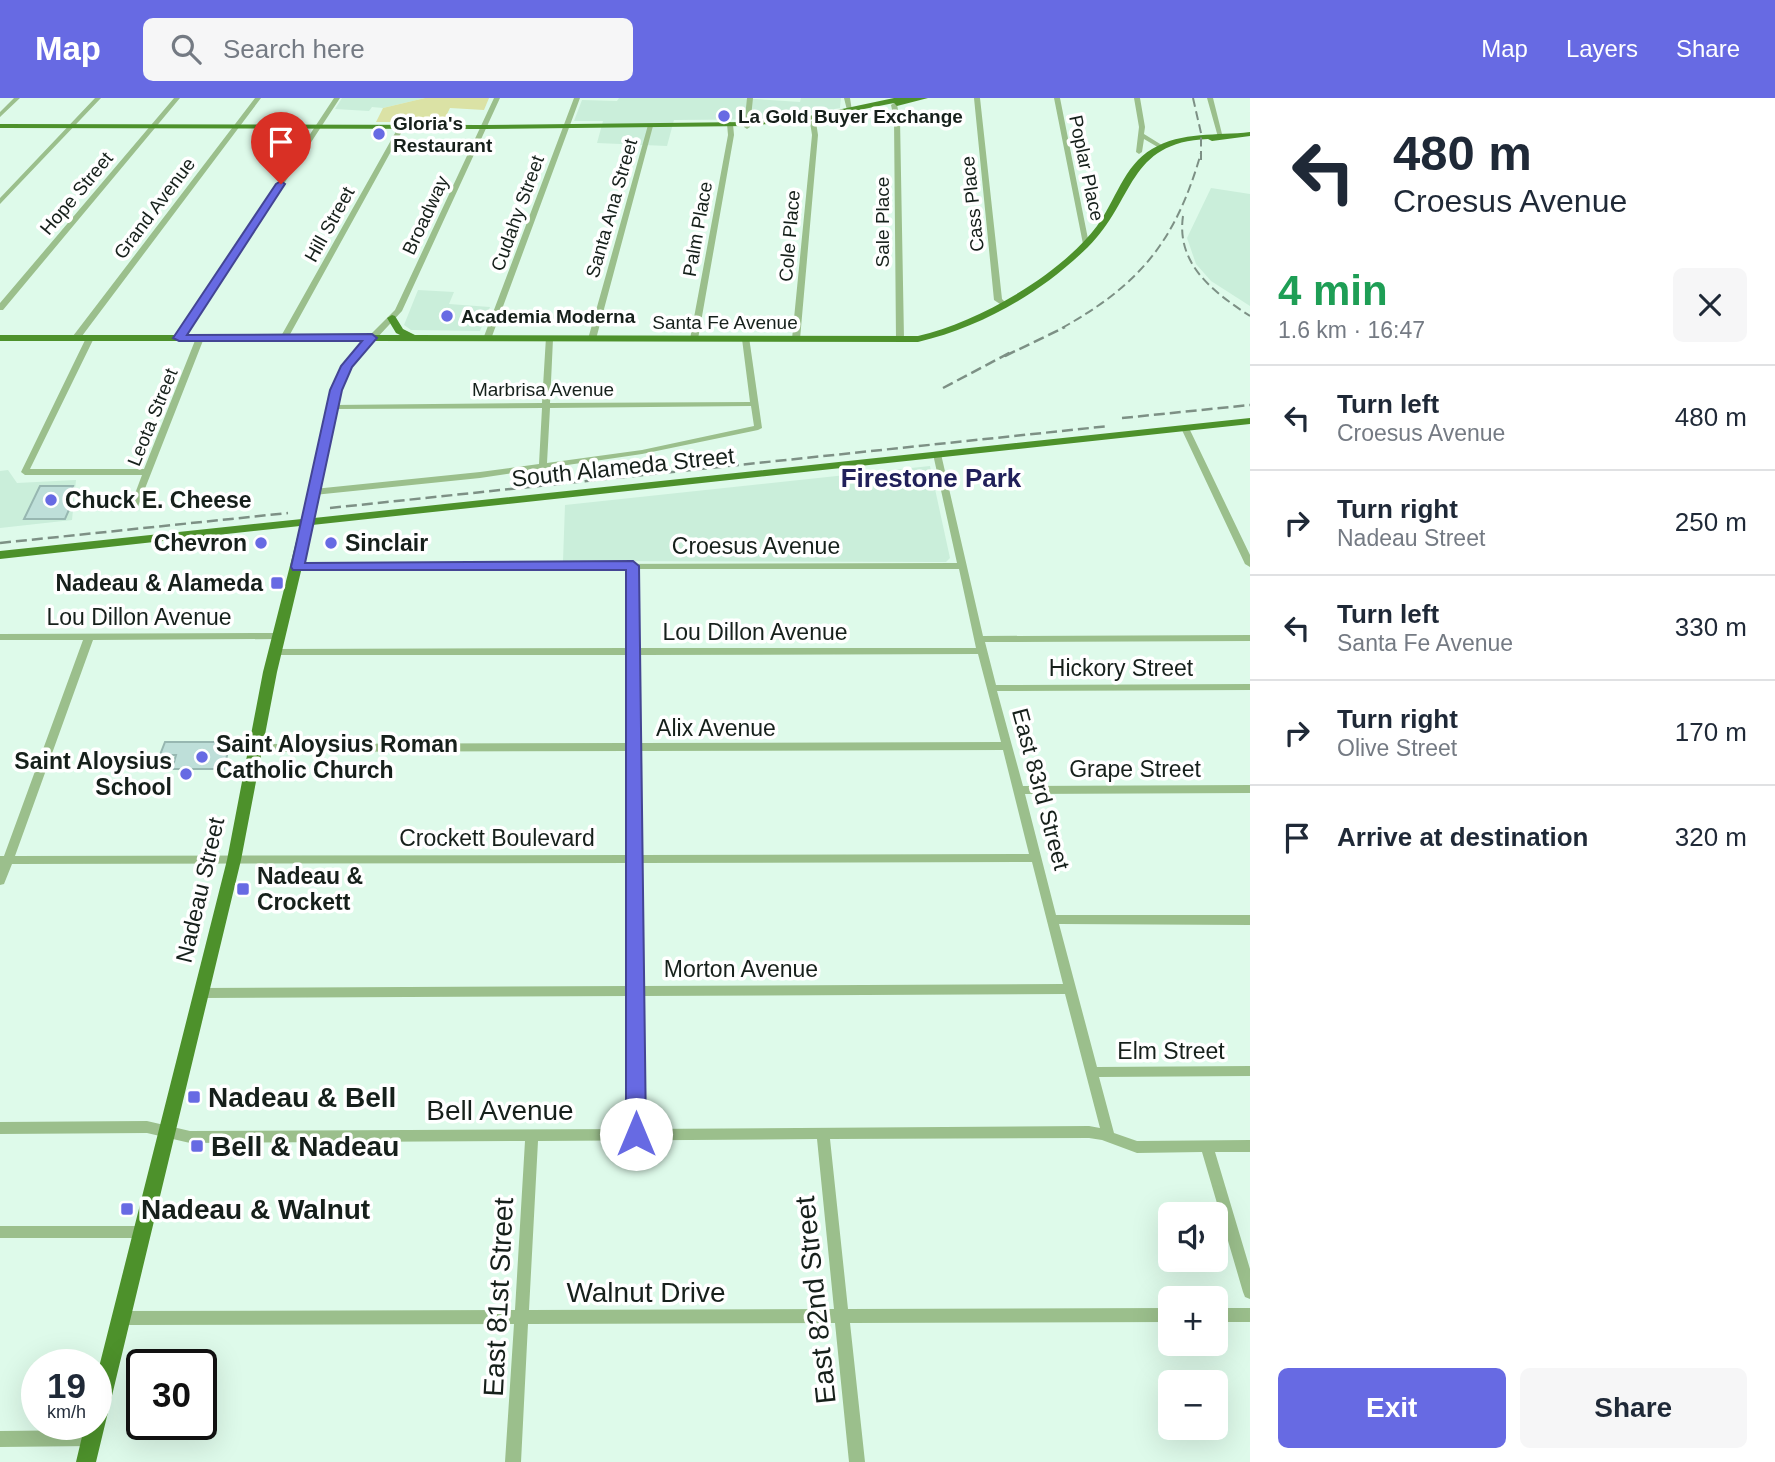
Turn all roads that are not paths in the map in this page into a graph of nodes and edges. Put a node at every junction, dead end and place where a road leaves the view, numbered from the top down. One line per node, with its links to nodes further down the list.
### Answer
1 (17, 98): 18 (street)
2 (98, 98): 21 (street)
3 (177, 98): 22 (street, Hope Street)
4 (258, 98): 23 (street, Grand Avenue)
5 (337, 98): 24 (street)
6 (497, 98): 30 (street, Broadway)
7 (577, 98): 25 (street, Cudahy Street)
8 (750, 98): 28 (street)
9 (848, 98): 17 (street)
10 (905, 98): 17 (main road)
11 (925, 98): 16 (main road)
12 (977, 98): 39 (street, Cass Place)
13 (1057, 98): 38 (street, Poplar Place)
14 (1137, 98): 33 (street)
15 (1210, 98): 32 (street)
16 (894, 105): 19 (main road); 55 (street, Sale Place)
17 (850, 110): 28 (main road)
18 (0, 115)
19 (813, 122): 28 (main road); 54 (street, Cole Place)
20 (0, 126): 21 (main road)
21 (71, 126): 22 (main road); 37 (street)
22 (153, 126): 23 (main road); 40 (street, Hope Street)
23 (237, 126): 24 (main road); 43 (street, Grand Avenue)
24 (319, 126): 29 (main road); 45 (street)
25 (567, 126): 26 (main road); 30 (main road); 50 (street, Cudahy Street)
26 (651, 126): 27 (main road); 51 (street, Santa Ana Street)
27 (730, 126): 28 (main road); 52 (street, Palm Place)
28 (747, 126)
29 (402, 127): 30 (main road); 47 (street, Hill Street)
30 (484, 127): 41 (street, Broadway)
31 (1250, 134): 32 (main road, Santa Fe Avenue)
32 (1221, 136): 34 (main road, Santa Fe Avenue); 35 (main road, Santa Fe Avenue)
33 (1146, 138): 34 (main road); 35 (street); 36 (street)
34 (1182, 139): 35 (main road, Santa Fe Avenue)
35 (1163, 148): 38 (main road, Santa Fe Avenue)
36 (1139, 152)
37 (0, 202)
38 (1086, 244): 39 (main road, Santa Fe Avenue)
39 (1003, 304): 55 (main road, Santa Fe Avenue)
40 (0, 308)
41 (392, 318): 48 (street, Broadway); 49 (main road)
42 (0, 338): 43 (main road, Santa Fe Avenue)
43 (76, 338): 44 (main road, Santa Fe Avenue)
44 (90, 338): 45 (main road, Santa Fe Avenue); 64 (street)
45 (179, 338): 46 (main road, Santa Fe Avenue)
46 (200, 338): 47 (main road, Santa Fe Avenue); 64 (street, Leota Street)
47 (284, 338): 48 (main road, Santa Fe Avenue)
48 (372, 338): 49 (main road, Santa Fe Avenue); 59 (main road, Nadeau Street)
49 (412, 338): 50 (main road, Santa Fe Avenue)
50 (487, 339): 56 (main road, Santa Fe Avenue)
51 (592, 339): 52 (main road, Santa Fe Avenue); 56 (main road, Santa Fe Avenue)
52 (694, 339): 53 (main road, Santa Fe Avenue)
53 (746, 339): 54 (main road, Santa Fe Avenue); 57 (street)
54 (796, 339): 55 (main road, Santa Fe Avenue)
55 (900, 339)
56 (549, 340): 58 (street)
57 (755, 404): 58 (street, Marbrisa Avenue); 63 (street, South Alameda Street)
58 (547, 405): 59 (street, Marbrisa Avenue); 63 (street)
59 (332, 407): 65 (main road, Nadeau Street)
60 (1250, 421): 61 (main road, South Alameda Street)
61 (1185, 428): 62 (main road, South Alameda Street); 69 (street)
62 (937, 454): 67 (main road, South Alameda Street); 71 (street, East 83rd Street)
63 (543, 466): 65 (street, South Alameda Street)
64 (148, 472): 66 (street, Leota Street)
65 (314, 492): 67 (main road, Nadeau Street)
66 (134, 507)
67 (307, 522): 68 (main road, South Alameda Street); 72 (main road, Nadeau Street)
68 (0, 555)
69 (1250, 564)
70 (633, 566): 71 (street, Croesus Avenue); 72 (street, Croesus Avenue); 80 (street)
71 (963, 566): 77 (street, East 83rd Street)
72 (298, 567): 73 (main road, Nadeau Street)
73 (279, 636): 75 (street, Lou Dillon Avenue); 79 (main road, Nadeau Street)
74 (0, 637): 75 (street, Lou Dillon Avenue)
75 (89, 637): 90 (street)
76 (1250, 638): 77 (street)
77 (982, 639): 78 (street, East 83rd Street)
78 (982, 651): 80 (street, Lou Dillon Avenue); 82 (street, East 83rd Street)
79 (275, 652): 80 (street, Lou Dillon Avenue); 85 (main road, Nadeau Street)
80 (633, 652): 84 (street)
81 (1250, 687): 82 (street, Hickory Street)
82 (993, 688): 83 (street, East 83rd Street)
83 (1008, 746): 84 (street, Alix Avenue); 87 (street, East 83rd Street)
84 (632, 747): 85 (street, Alix Avenue); 89 (street)
85 (256, 748): 91 (main road, Nadeau Street)
86 (1250, 789): 87 (street, Grape Street)
87 (1020, 790): 88 (street, East 83rd Street)
88 (1037, 858): 89 (street, Crockett Boulevard); 93 (street, East 83rd Street)
89 (634, 859): 91 (street, Crockett Boulevard); 96 (street)
90 (4, 860): 91 (street, Crockett Boulevard); 92 (street)
91 (234, 860): 97 (main road, Nadeau Street)
92 (0, 881)
93 (1054, 919): 94 (street); 95 (street, East 83rd Street)
94 (1250, 920)
95 (1071, 989): 96 (street, Morton Avenue); 99 (street, East 83rd Street)
96 (635, 991): 97 (street, Morton Avenue); 103 (street)
97 (201, 993): 101 (main road, Nadeau Street)
98 (1250, 1071): 99 (street, Elm Street)
99 (1093, 1072): 105 (street, East 83rd Street)
100 (0, 1128): 101 (street, Bell Avenue)
101 (168, 1130): 102 (street, Bell Avenue); 109 (main road, Nadeau Street)
102 (531, 1134): 103 (street, Bell Avenue); 114 (street, East 81st Street)
103 (636, 1134): 104 (street, Bell Avenue)
104 (823, 1134): 105 (street, Bell Avenue); 115 (street, East 82nd Street)
105 (1108, 1135): 107 (street, Bell Avenue)
106 (1250, 1146): 107 (street, Bell Avenue)
107 (1207, 1147): 110 (street)
108 (0, 1232): 109 (street)
109 (143, 1232): 116 (main road, Nadeau Street)
110 (1250, 1292)
111 (1250, 1314): 113 (street)
112 (1158, 1315): 115 (street, Walnut Drive)
113 (1228, 1315)
114 (521, 1316): 115 (street, Walnut Drive); 116 (street, Walnut Drive); 122 (street, East 81st Street)
115 (841, 1317): 123 (street, East 82nd Street)
116 (121, 1318): 117 (main road, Nadeau Street)
117 (112, 1355)
118 (21, 1436): 119 (street)
119 (0, 1438)
120 (91, 1440): 121 (main road, Nadeau Street)
121 (86, 1462)
122 (513, 1462)
123 (856, 1462)

